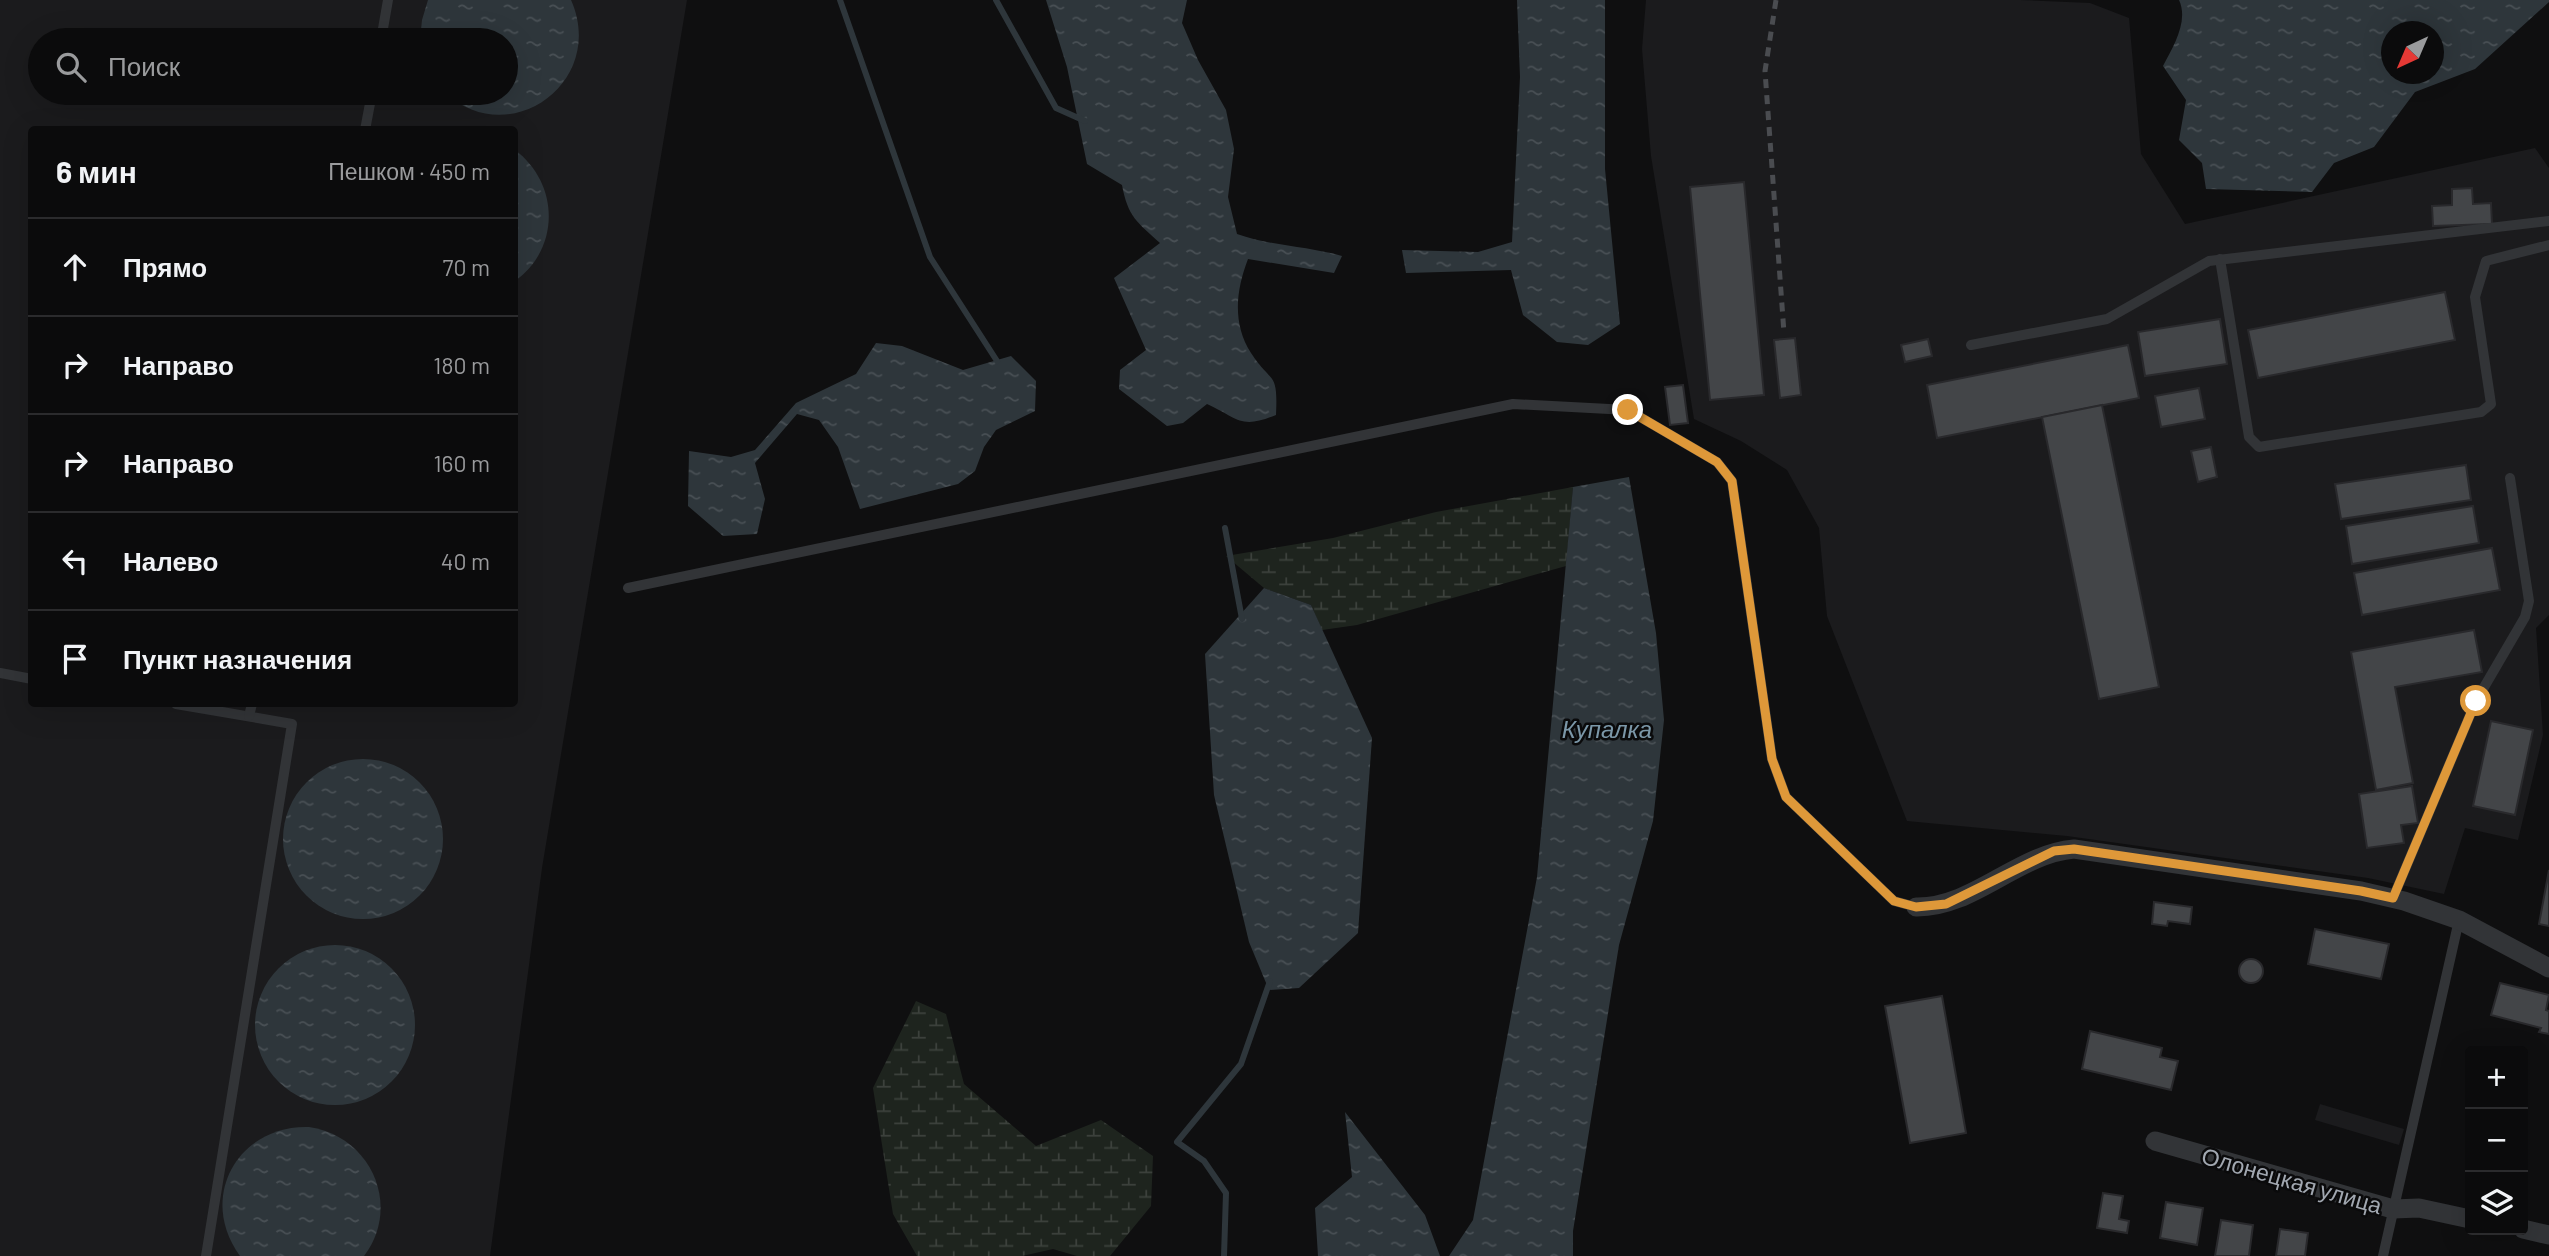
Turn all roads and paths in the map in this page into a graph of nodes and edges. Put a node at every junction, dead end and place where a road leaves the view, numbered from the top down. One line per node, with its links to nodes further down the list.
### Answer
1 (388, 0): 2 (lane)
2 (383, 28)
3 (370, 105): 4 (lane)
4 (366, 126)
5 (2549, 221): 7 (lane)
6 (2549, 245): 7 (lane)
7 (2220, 260): 8 (lane)
8 (1971, 345)
9 (2510, 478): 16 (lane)
10 (628, 588): 17 (lane)
11 (0, 673): 12 (lane)
12 (28, 678)
13 (194, 707): 15 (lane)
14 (251, 707): 15 (lane)
15 (249, 716): 25 (lane)
16 (2393, 898): 17 (street); 18 (street)
17 (1916, 907)
18 (2459, 920): 19 (street); 21 (lane)
19 (2549, 968)
20 (2155, 1141): 21 (street, Олонецкая улица)
21 (2393, 1209): 22 (street, Олонецкая улица); 26 (lane)
22 (2465, 1218)
23 (2528, 1230): 24 (street)
24 (2549, 1235)
25 (206, 1256)
26 (2383, 1256)

